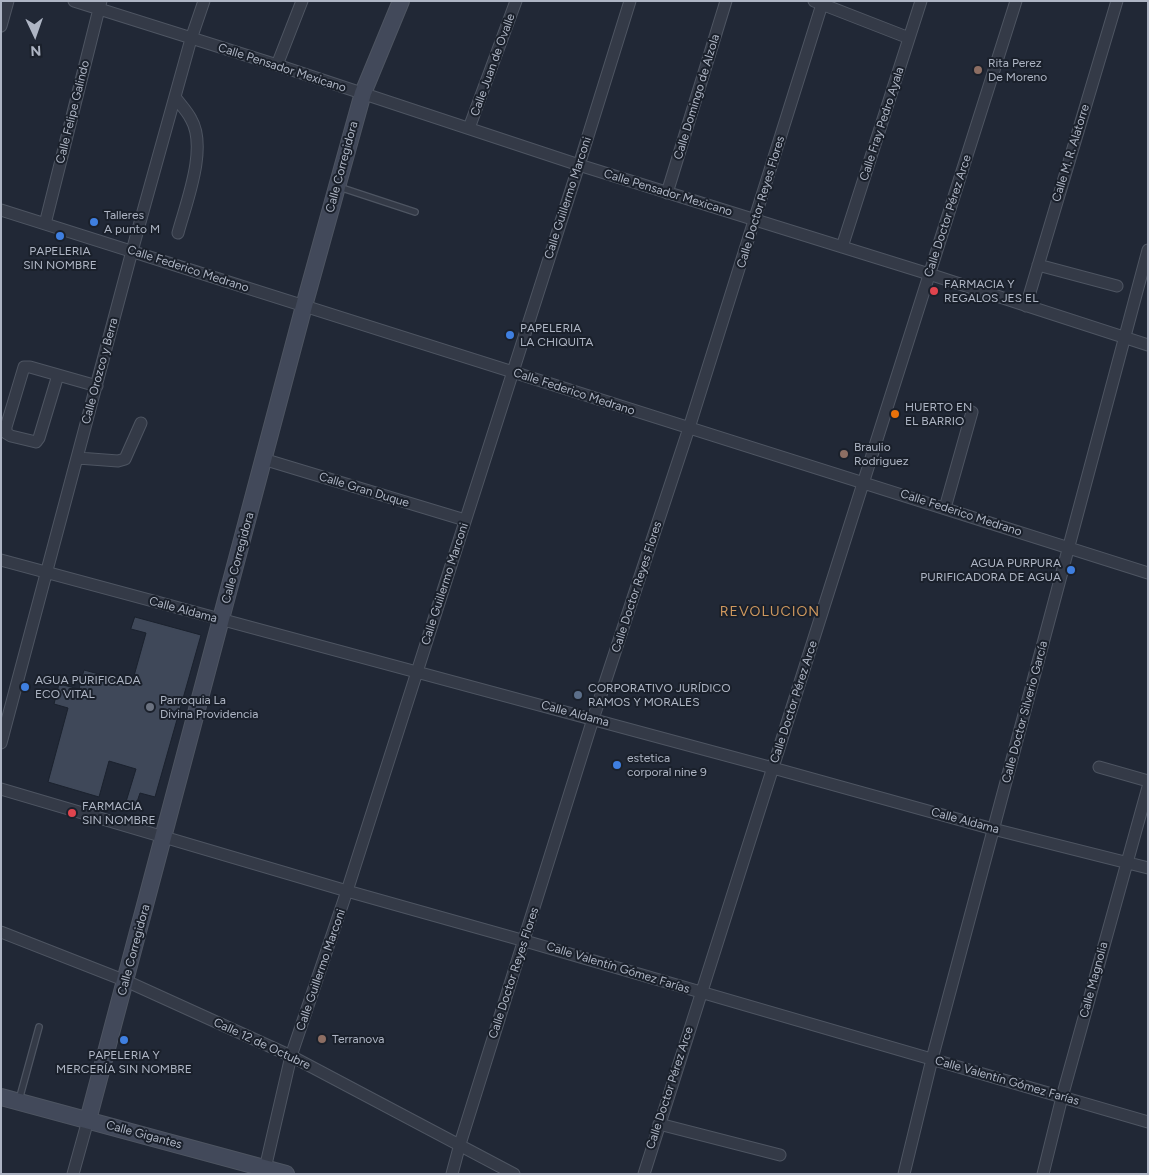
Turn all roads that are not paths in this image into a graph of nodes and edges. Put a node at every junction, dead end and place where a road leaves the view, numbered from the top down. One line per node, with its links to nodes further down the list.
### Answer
1 (8, 1): 14 (street)
2 (74, 1): 13 (street, Calle Pensador Mexicano)
3 (204, 1): 16 (street, Calle Orozco y Berra)
4 (302, 1): 17 (street)
5 (401, 1): 18 (street, Calle Corregidora)
6 (516, 1): 20 (street, Calle Juan de Ovalle)
7 (630, 1): 21 (street, Calle Guillermo Marconi)
8 (726, 1): 23 (street, Calle Domingo de Alzola)
9 (921, 1): 15 (street, Calle Fray Pedro Ayala)
10 (1016, 1): 34 (street, Calle Doctor Pérez Arce)
11 (1117, 1): 33 (street, Calle M. R. Alatorre)
12 (820, 2): 15 (street); 26 (street, Calle Doctor Reyes Flores)
13 (100, 5): 16 (street, Calle Pensador Mexicano); 27 (street, Calle Felipe Galindo)
14 (1, 26)
15 (909, 38): 29 (street, Calle Fray Pedro Ayala)
16 (191, 39): 17 (street, Calle Pensador Mexicano); 19 (street, Calle Orozco y Berra)
17 (276, 65): 18 (street, Calle Pensador Mexicano)
18 (363, 94): 20 (street, Calle Pensador Mexicano); 22 (street, Calle Corregidora)
19 (174, 98): 28 (street); 31 (street, Calle Orozco y Berra)
20 (469, 128): 21 (street, Calle Pensador Mexicano)
21 (579, 165): 23 (street, Calle Pensador Mexicano); 40 (street, Calle Guillermo Marconi)
22 (337, 186): 25 (lane); 36 (street, Calle Corregidora)
23 (667, 193): 26 (street, Calle Pensador Mexicano)
24 (1, 210): 27 (street, Calle Federico Medrano)
25 (415, 212)
26 (755, 220): 29 (street, Calle Pensador Mexicano); 45 (street, Calle Doctor Reyes Flores)
27 (45, 224): 31 (street, Calle Federico Medrano)
28 (178, 233)
29 (842, 247): 34 (street, Calle Pensador Mexicano)
30 (1148, 250): 32 (street, Calle Doctor Silverio García)
31 (132, 252): 36 (street, Calle Federico Medrano); 42 (street, Calle Orozco y Berra)
32 (1146, 262): 38 (street, Calle Doctor Silverio García)
33 (1038, 265): 35 (street); 37 (street, Calle M. R. Alatorre)
34 (929, 274): 37 (street, Calle Pensador Mexicano); 48 (street, Calle Doctor Pérez Arce)
35 (1117, 286)
36 (304, 306): 40 (street, Calle Federico Medrano); 47 (street, Calle Corregidora)
37 (1026, 306): 38 (street, Calle Pensador Mexicano)
38 (1125, 338): 39 (street, Calle Pensador Mexicano); 51 (street, Calle Doctor Silverio García)
39 (1148, 346)
40 (513, 372): 45 (street, Calle Federico Medrano); 50 (street, Calle Guillermo Marconi)
41 (58, 375): 41 (street); 42 (street)
42 (97, 386): 46 (street, Calle Orozco y Berra)
43 (972, 412): 49 (street)
44 (141, 423): 46 (street)
45 (689, 428): 48 (street, Calle Federico Medrano); 57 (street, Calle Doctor Reyes Flores)
46 (78, 458): 53 (street, Calle Orozco y Berra)
47 (263, 460): 50 (street, Calle Gran Duque); 55 (street, Calle Corregidora)
48 (863, 483): 49 (street, Calle Federico Medrano); 60 (street, Calle Doctor Pérez Arce)
49 (945, 508): 51 (street, Calle Federico Medrano)
50 (465, 520): 56 (street, Calle Guillermo Marconi)
51 (1069, 548): 54 (street, Calle Federico Medrano); 64 (street, Calle Doctor Silverio García)
52 (1, 560): 53 (street, Calle Aldama)
53 (47, 573): 55 (street, Calle Aldama); 58 (street, Calle Orozco y Berra)
54 (1148, 573)
55 (221, 621): 56 (street, Calle Aldama); 65 (street, Calle Corregidora)
56 (417, 672): 57 (street, Calle Aldama); 68 (street, Calle Guillermo Marconi)
57 (593, 719): 60 (street, Calle Aldama); 70 (street, Calle Doctor Reyes Flores)
58 (1, 743)
59 (1099, 767): 61 (street)
60 (773, 768): 64 (street, Calle Aldama); 72 (street, Calle Doctor Pérez Arce)
61 (1148, 781)
62 (1148, 787): 66 (street, Calle Magnolia)
63 (1, 789): 65 (street, Calle Valentín Gómez Farías)
64 (993, 829): 66 (street, Calle Aldama); 75 (street, Calle Doctor Silverio García)
65 (164, 837): 68 (street, Calle Valentín Gómez Farías); 71 (street, Calle Corregidora)
66 (1127, 863): 67 (street, Calle Aldama); 76 (street, Calle Magnolia)
67 (1148, 868)
68 (347, 891): 70 (street, Calle Valentín Gómez Farías); 74 (street, Calle Guillermo Marconi)
69 (1, 932): 71 (street, Calle 12 de Octubre)
70 (525, 941): 72 (street, Calle Valentín Gómez Farías); 82 (street, Calle Doctor Reyes Flores)
71 (126, 981): 74 (street, Calle 12 de Octubre); 79 (street, Calle Corregidora)
72 (700, 993): 75 (street, Calle Valentín Gómez Farías); 81 (street, Calle Doctor Pérez Arce)
73 (39, 1027): 78 (lane)
74 (291, 1056): 82 (street, Calle 12 de Octubre); 84 (street, Calle Guillermo Marconi)
75 (932, 1059): 76 (street, Calle Valentín Gómez Farías); 90 (street, Calle Doctor Silverio García)
76 (1062, 1097): 80 (street, Calle Valentín Gómez Farías); 91 (street, Calle Magnolia)
77 (1, 1098): 78 (street, Calle Gigantes)
78 (18, 1102): 79 (street, Calle Gigantes)
79 (88, 1120): 84 (street, Calle Gigantes); 85 (street)
80 (1148, 1122)
81 (659, 1124): 83 (street); 89 (street, Calle Doctor Pérez Arce)
82 (460, 1144): 87 (street, Calle Doctor Reyes Flores); 88 (street, Calle 12 de Octubre)
83 (780, 1155)
84 (264, 1171): 86 (street, Calle Gigantes)
85 (73, 1174)
86 (286, 1174)
87 (452, 1174)
88 (514, 1174)
89 (644, 1174)
90 (904, 1174)
91 (1043, 1174)

